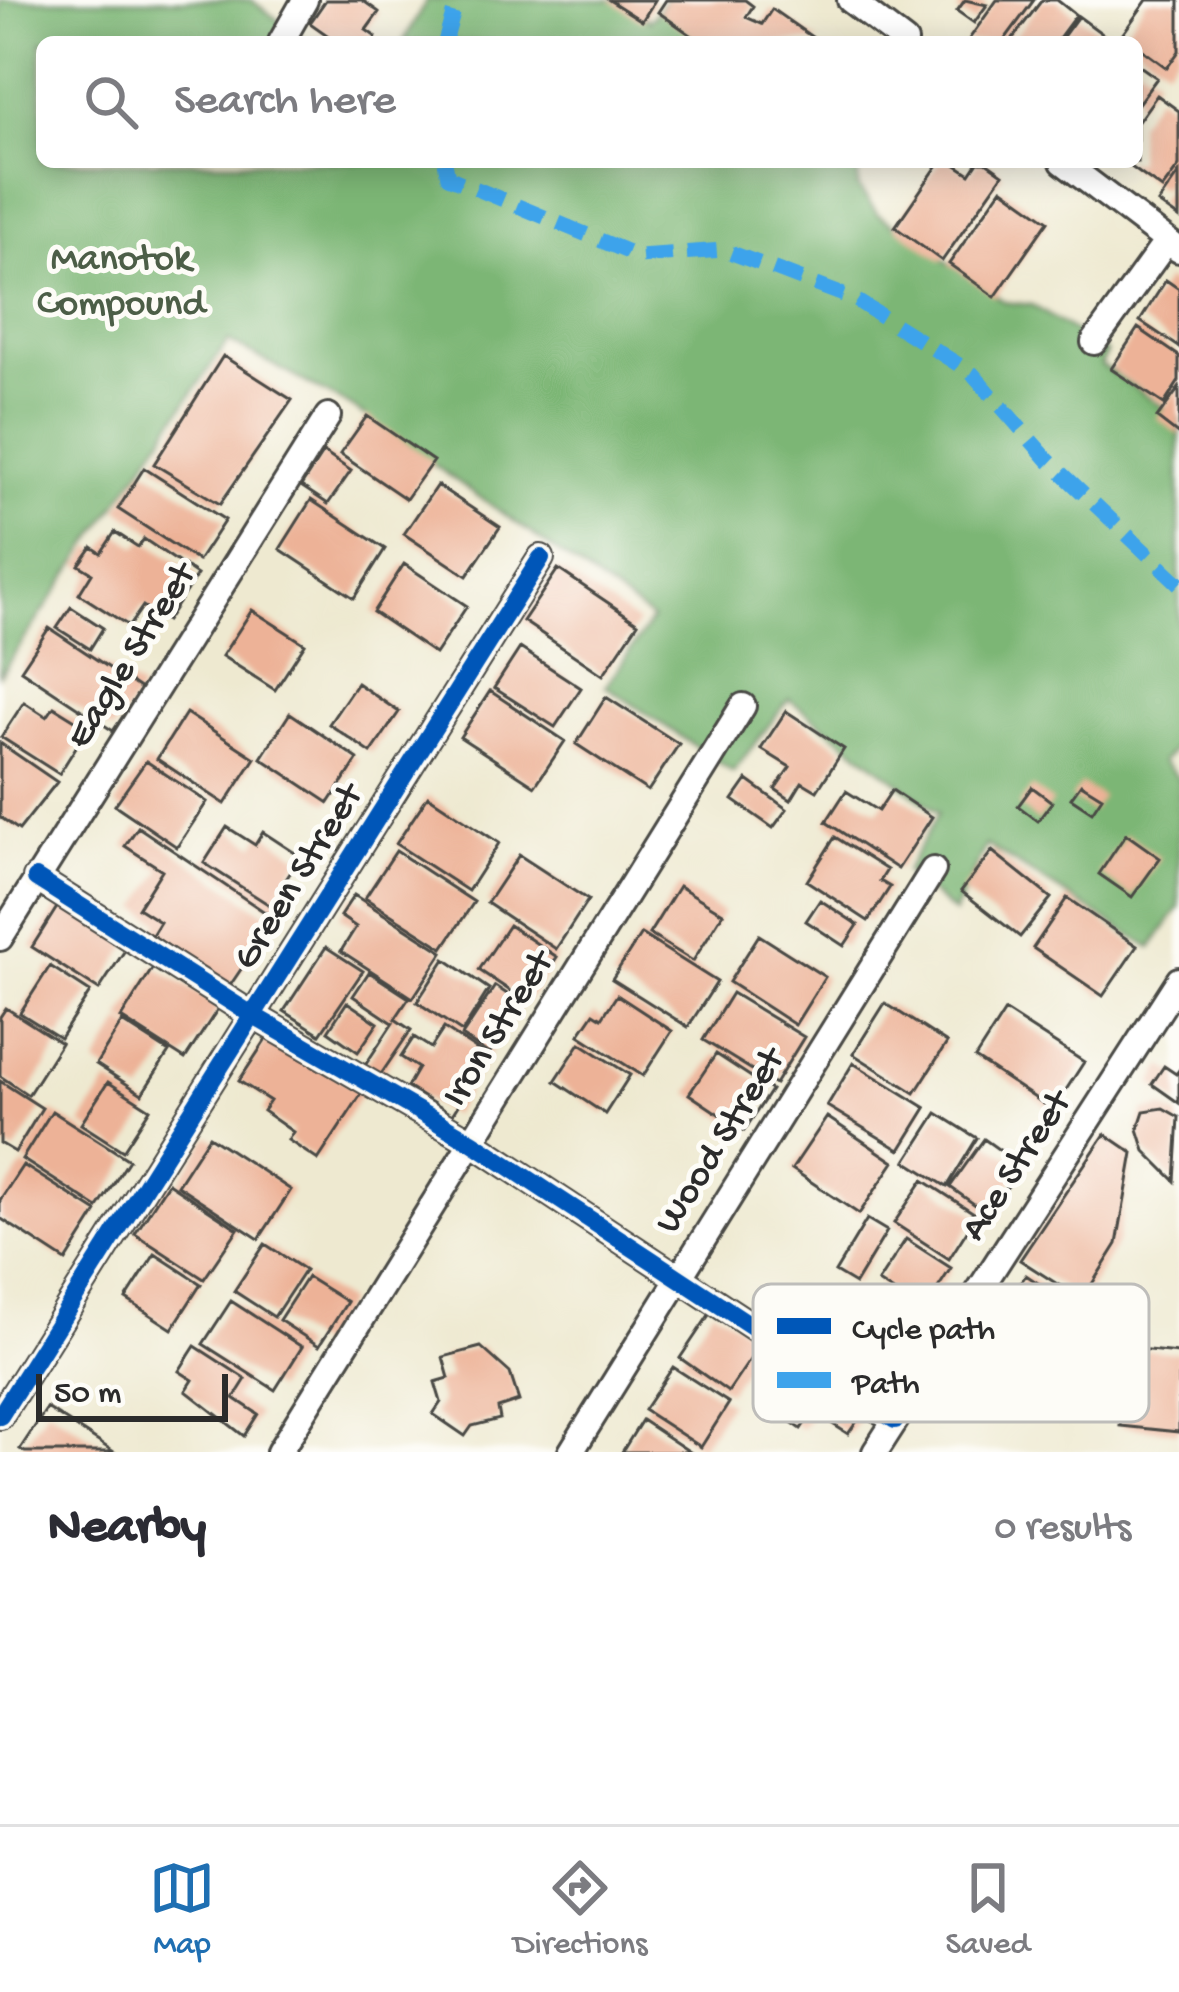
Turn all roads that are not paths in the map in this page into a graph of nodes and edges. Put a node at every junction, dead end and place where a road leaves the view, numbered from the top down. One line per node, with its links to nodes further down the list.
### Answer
1 (304, 0): 3 (street)
2 (850, 0): 4 (street)
3 (284, 36)
4 (897, 36)
5 (1072, 168): 6 (street)
6 (1173, 245): 7 (street)
7 (1094, 342)
8 (328, 416): 12 (street, Eagle Street)
9 (541, 558): 15 (street, Green Street)
10 (743, 706): 16 (street, Iron Street)
11 (933, 870): 17 (street, Wood Street)
12 (36, 878): 13 (street, Eagle Street); 15 (street)
13 (0, 938)
14 (1179, 980): 18 (street, Ace Street)
15 (252, 1016): 16 (street); 20 (street, Green Street)
16 (472, 1142): 17 (street); 22 (street, Iron Street)
17 (682, 1275): 19 (street); 23 (street, Wood Street)
18 (983, 1284)
19 (753, 1323)
20 (0, 1416)
21 (894, 1422): 24 (street, Ace Street)
22 (279, 1452)
23 (571, 1452)
24 (874, 1452)

